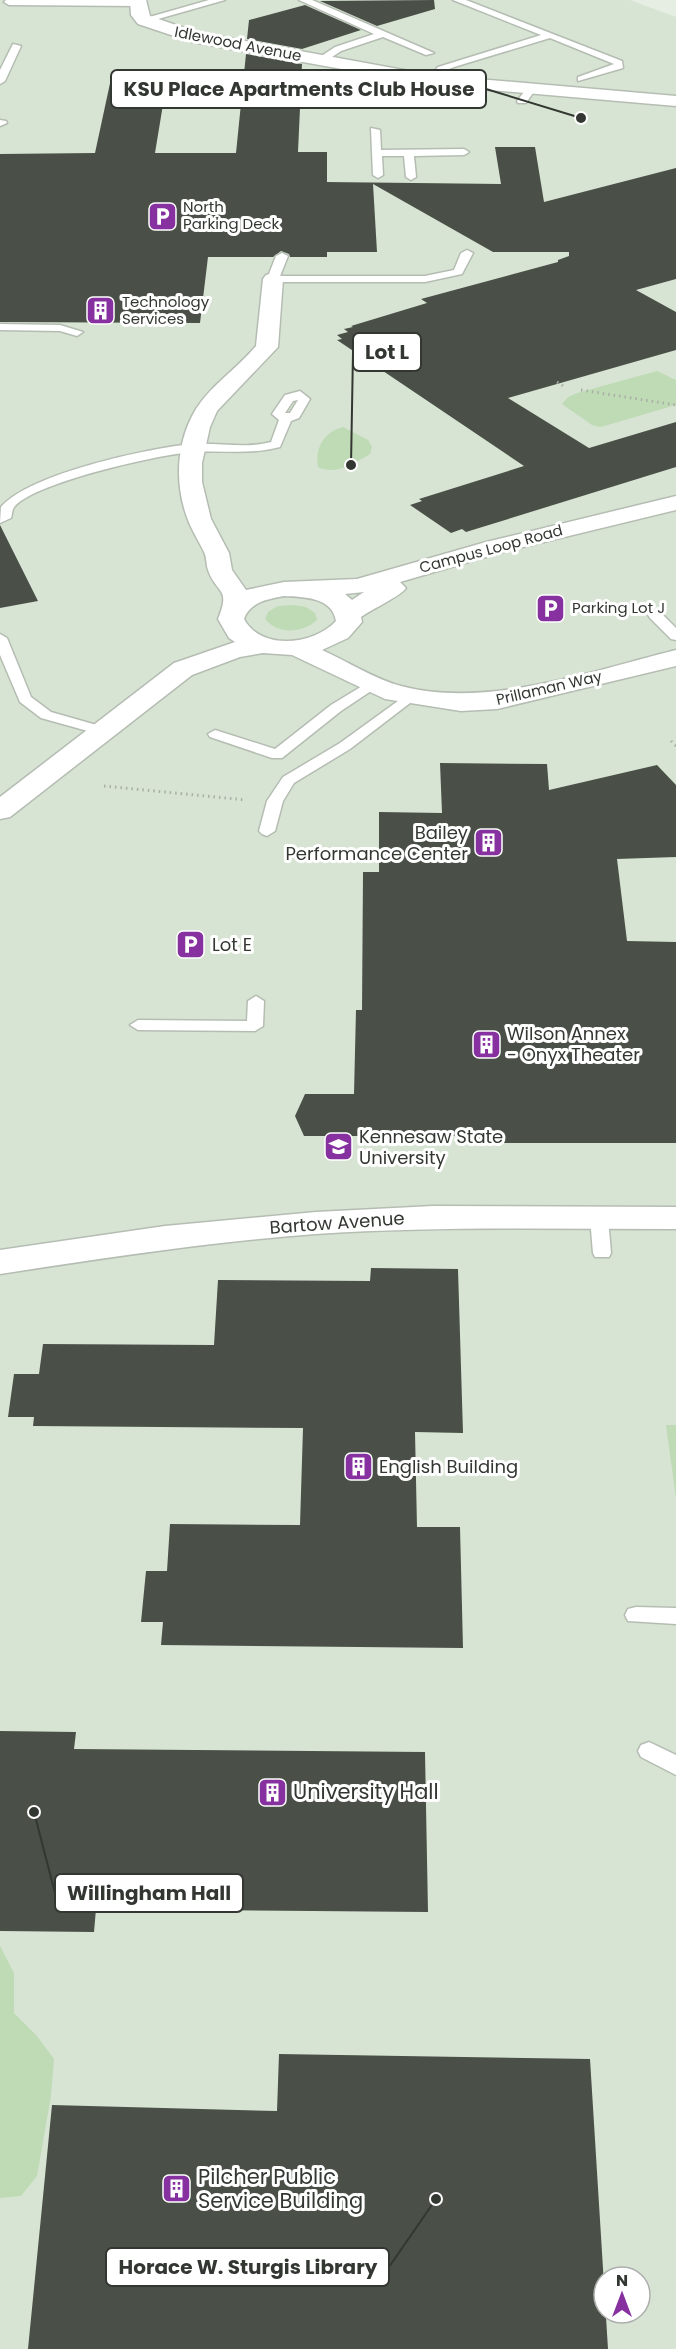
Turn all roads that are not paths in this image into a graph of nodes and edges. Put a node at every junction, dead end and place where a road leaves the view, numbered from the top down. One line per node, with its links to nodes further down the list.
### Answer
1 (220, 0): 5 (lane)
2 (304, 0): 6 (lane)
3 (458, 0): 7 (lane)
4 (9, 2): 5 (lane)
5 (140, 5): 10 (street, Idlewood Avenue)
6 (383, 34): 9 (lane); 10 (lane)
7 (550, 35): 11 (lane); 12 (lane)
8 (16, 46): 13 (lane)
9 (429, 52)
10 (320, 61): 12 (street, Idlewood Avenue)
11 (581, 79)
12 (431, 80): 14 (street, Idlewood Avenue)
13 (0, 81)
14 (676, 101)
15 (375, 130): 17 (lane)
16 (464, 152): 18 (lane)
17 (376, 153): 18 (lane); 19 (lane)
18 (409, 153): 20 (lane)
19 (378, 175)
20 (411, 177)
21 (467, 253): 23 (lane)
22 (282, 256): 23 (lane)
23 (273, 279): 27 (street)
24 (0, 327): 25 (lane)
25 (77, 332)
26 (300, 395): 27 (lane)
27 (193, 442): 29 (lane); 31 (street)
28 (676, 503): 32 (street, Campus Loop Road)
29 (0, 519)
30 (676, 520): 33 (street, Campus Loop Road)
31 (219, 557): 32 (street); 34 (street)
32 (295, 589): 33 (street); 34 (street, Campus Loop Road)
33 (349, 614): 38 (street)
34 (235, 616): 39 (street); 42 (street)
35 (666, 616): 36 (lane)
36 (676, 636)
37 (0, 638): 45 (lane)
38 (335, 638): 40 (street); 43 (street)
39 (266, 645): 40 (street); 42 (street)
40 (297, 648): 43 (street, Prillaman Way)
41 (676, 658): 44 (street, Prillaman Way)
42 (183, 669): 45 (street)
43 (363, 679): 44 (street, Prillaman Way); 47 (lane)
44 (409, 697): 48 (lane)
45 (102, 730): 49 (street)
46 (215, 734): 47 (lane)
47 (277, 755): 48 (lane)
48 (288, 780): 50 (lane)
49 (0, 811)
50 (267, 831)
51 (256, 1001): 52 (lane)
52 (138, 1025)
53 (599, 1218): 54 (street, Bartow Avenue); 55 (lane); 56 (street, Bartow Avenue)
54 (676, 1218)
55 (602, 1253)
56 (0, 1262)
57 (636, 1615): 58 (lane)
58 (676, 1616)
59 (649, 1751): 60 (lane)
60 (676, 1766)

